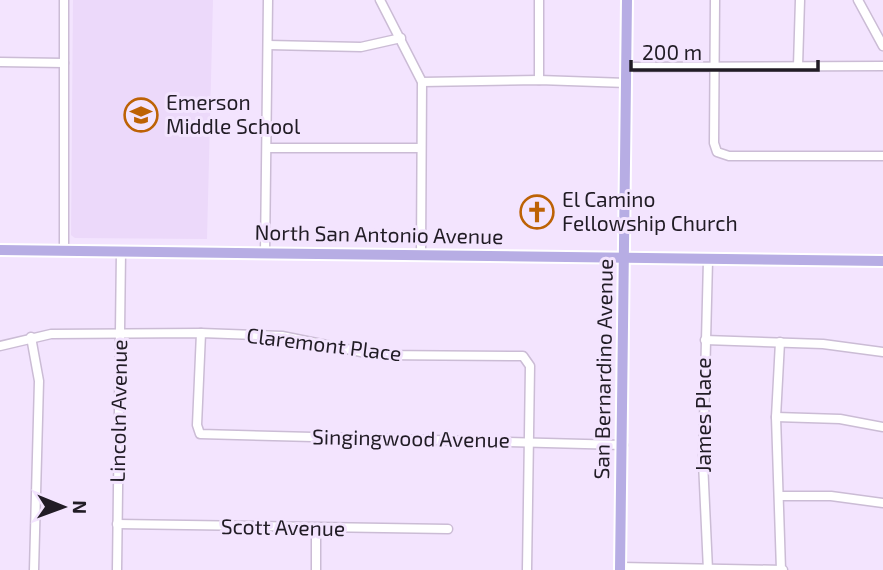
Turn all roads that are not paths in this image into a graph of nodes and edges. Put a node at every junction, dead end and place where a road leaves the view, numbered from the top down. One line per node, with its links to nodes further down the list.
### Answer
1 (64, 0): 13 (street)
2 (268, 0): 10 (street)
3 (380, 0): 9 (street)
4 (539, 0): 18 (street)
5 (627, 0): 17 (main road, San Bernardino Avenue)
6 (715, 0): 14 (street)
7 (800, 0): 15 (street)
8 (858, 0): 11 (street)
9 (401, 38): 10 (street); 19 (street)
10 (268, 45): 21 (street)
11 (883, 46)
12 (0, 62): 13 (street)
13 (64, 63): 25 (street)
14 (714, 65): 15 (street); 17 (street); 23 (street)
15 (798, 66): 16 (street)
16 (883, 66)
17 (627, 67): 20 (main road, San Bernardino Avenue)
18 (539, 80): 19 (street); 20 (street)
19 (422, 82): 22 (street)
20 (626, 83): 29 (main road, San Bernardino Avenue)
21 (267, 148): 22 (street); 27 (street)
22 (420, 148): 28 (street)
23 (883, 156)
24 (0, 250): 25 (main road, North San Antonio Avenue)
25 (64, 251): 26 (main road, North San Antonio Avenue)
26 (121, 251): 27 (main road, North San Antonio Avenue); 33 (street, Lincoln Avenue)
27 (265, 253): 28 (main road, North San Antonio Avenue)
28 (421, 255): 29 (main road, North San Antonio Avenue)
29 (624, 257): 30 (main road, North San Antonio Avenue); 42 (main road, San Bernardino Avenue)
30 (708, 260): 31 (main road, North San Antonio Avenue); 35 (street, James Place)
31 (883, 261)
32 (201, 333): 33 (street, Claremont Place); 41 (street, Claremont Place); 41 (street, Singingwood Avenue)
33 (121, 335): 34 (street, Claremont Place); 45 (street, Lincoln Avenue)
34 (32, 337): 37 (street, Claremont Place); 50 (street)
35 (705, 340): 36 (street); 48 (street, James Place)
36 (780, 342): 38 (street); 39 (street)
37 (0, 346)
38 (883, 352)
39 (776, 416): 40 (street); 43 (street)
40 (883, 427)
41 (527, 440): 42 (street, Singingwood Avenue); 53 (street)
42 (623, 444): 49 (main road, San Bernardino Avenue)
43 (779, 496): 44 (street); 54 (street)
44 (883, 503)
45 (117, 524): 46 (street, Scott Avenue); 51 (street, Lincoln Avenue)
46 (316, 529): 47 (street, Scott Avenue); 52 (street)
47 (448, 529)
48 (708, 568): 49 (street); 54 (street)
49 (620, 569)
50 (34, 570)
51 (117, 570)
52 (316, 570)
53 (527, 570)
54 (781, 570)

